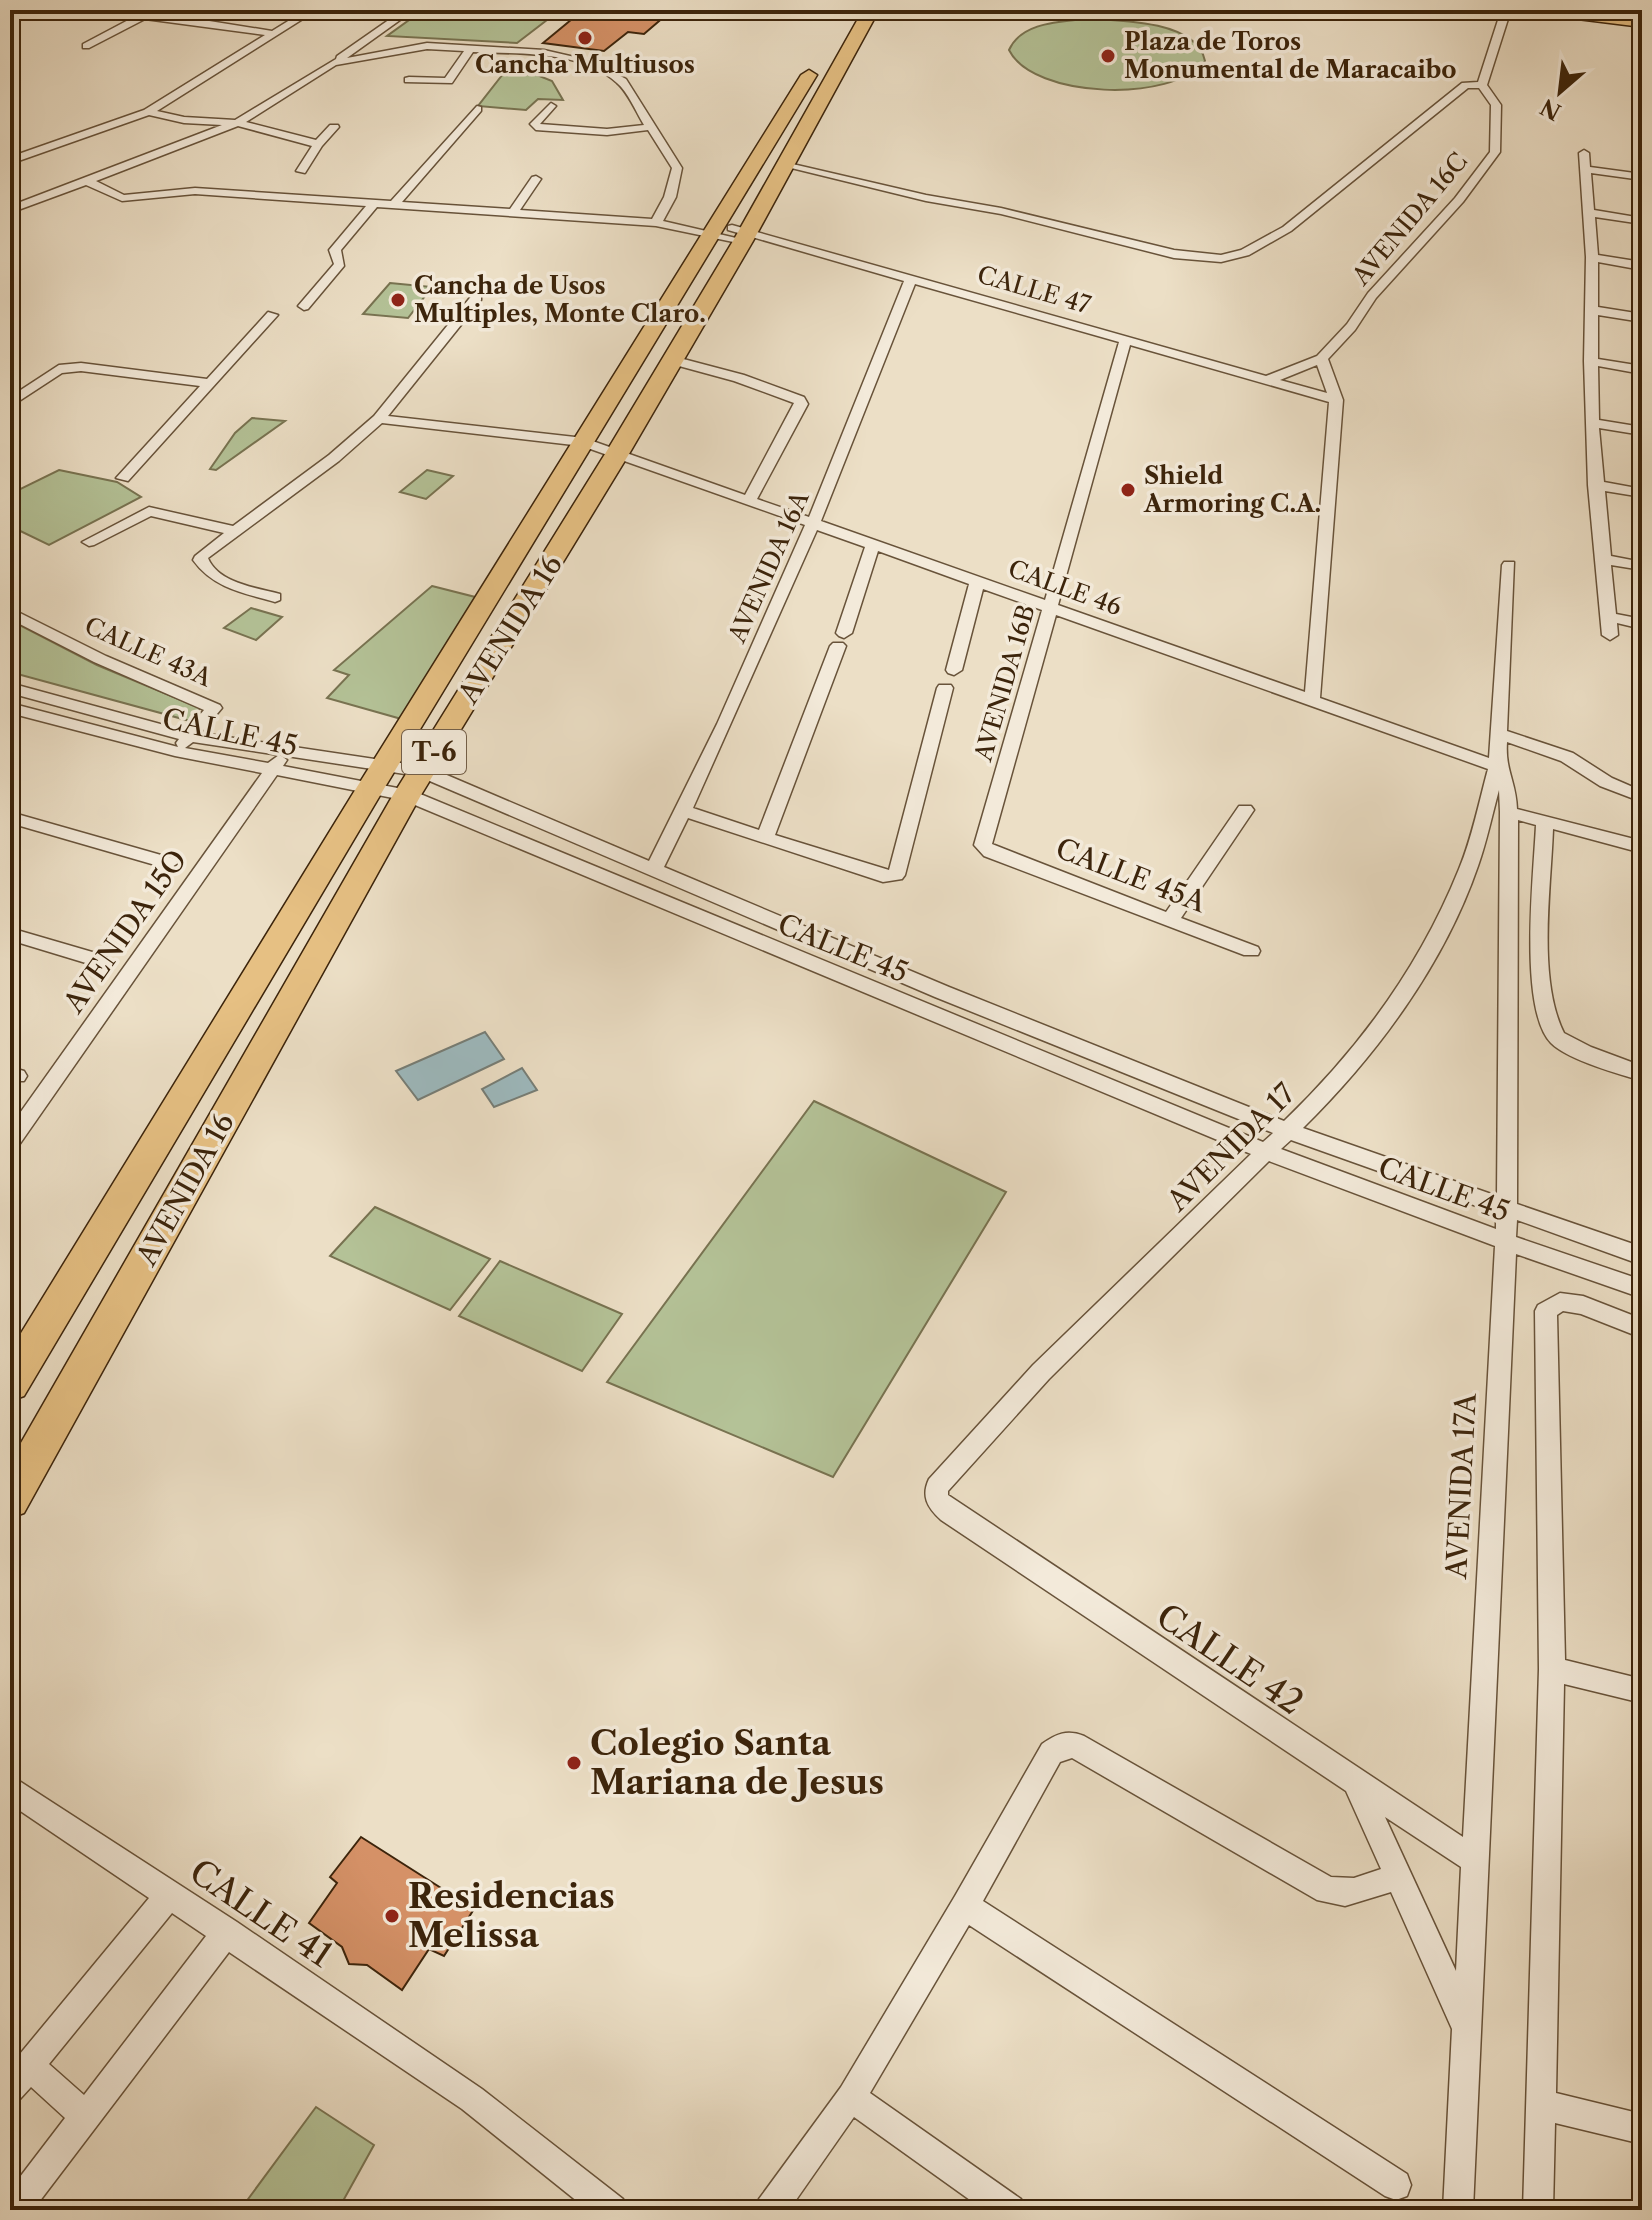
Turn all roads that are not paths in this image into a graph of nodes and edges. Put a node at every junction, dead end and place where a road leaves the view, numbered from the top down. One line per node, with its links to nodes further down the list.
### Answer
1 (105, 10): 8 (street)
2 (312, 10): 11 (street)
3 (409, 10): 12 (street)
4 (848, 10): 43 (highway, AVENIDA 16 / T-6)
5 (871, 10): 30 (highway, AVENIDA 16 / T-6)
6 (1534, 10): 9 (street)
7 (1545, 10): 10 (highway)
8 (149, 13): 11 (street); 13 (street)
9 (1500, 14): 18 (street)
10 (1642, 22)
11 (275, 34): 21 (street)
12 (364, 40): 14 (street); 16 (street)
13 (86, 46)
14 (427, 46): 15 (street); 16 (street)
15 (470, 49): 17 (street); 25 (street)
16 (333, 63): 23 (street)
17 (409, 80)
18 (1482, 85): 30 (street); 53 (street, AVENIDA 16C)
19 (551, 106): 25 (street)
20 (477, 109): 37 (street)
21 (148, 112): 23 (street); 29 (street)
22 (1641, 116): 26 (street)
23 (237, 123): 27 (street); 35 (street)
24 (334, 127): 27 (street)
25 (650, 127): 42 (street)
26 (1642, 132)
27 (318, 144): 32 (street)
28 (1584, 153): 31 (street)
29 (10, 161)
30 (784, 165): 43 (highway, AVENIDA 16 / T-6)
31 (1584, 169): 33 (street); 39 (street)
32 (301, 171)
33 (1642, 177)
34 (536, 179): 40 (street)
35 (87, 181): 36 (street, CALLE 47); 38 (street)
36 (373, 205): 37 (street, CALLE 47); 48 (street)
37 (393, 206): 40 (street, CALLE 47)
38 (10, 210)
39 (1590, 213): 41 (street); 44 (street)
40 (512, 214): 42 (street, CALLE 47)
41 (1642, 221)
42 (656, 223): 43 (street, CALLE 47)
43 (730, 234): 46 (street, CALLE 47); 54 (highway, AVENIDA 16 / T-6); 64 (highway, AVENIDA 16 / T-6)
44 (1592, 257): 45 (street); 49 (street)
45 (1642, 266)
46 (911, 278): 52 (street, CALLE 47); 70 (street, AVENIDA 16A)
47 (477, 297): 61 (street)
48 (304, 306)
49 (1591, 310): 51 (street); 55 (street)
50 (272, 315): 58 (street)
51 (1642, 318)
52 (1126, 339): 57 (street, CALLE 47); 79 (street, AVENIDA 16B)
53 (1321, 359): 57 (street); 59 (street)
54 (672, 360): 65 (highway, AVENIDA 16 / T-6); 69 (street)
55 (1590, 361): 56 (street); 62 (street)
56 (1642, 370)
57 (1268, 380): 59 (street, CALLE 47)
58 (211, 383): 60 (street); 66 (street)
59 (1336, 400): 87 (street)
60 (10, 403)
61 (379, 419): 64 (street, CALLE 46); 71 (street)
62 (1592, 423): 63 (street); 67 (street)
63 (1642, 431)
64 (584, 442): 65 (street, CALLE 46); 95 (highway, AVENIDA 16 / T-6)
65 (617, 454): 69 (street, CALLE 46); 96 (highway, AVENIDA 16 / T-6)
66 (123, 478)
67 (1595, 485): 68 (street); 74 (street)
68 (1642, 493)
69 (749, 501): 70 (street, CALLE 46)
70 (814, 524): 73 (street, CALLE 46); 99 (street, AVENIDA 16A)
71 (236, 531): 72 (street); 78 (street)
72 (89, 542)
73 (873, 545): 77 (street, CALLE 46); 103 (street)
74 (1601, 559): 76 (street); 81 (street)
75 (1509, 565): 89 (street, AVENIDA 17)
76 (1642, 566)
77 (977, 582): 79 (street, CALLE 46); 84 (street)
78 (275, 597)
79 (1052, 609): 87 (street, CALLE 46); 105 (street, AVENIDA 16B)
80 (10, 613): 90 (street, CALLE 43A)
81 (1608, 617): 82 (street); 83 (street)
82 (1642, 624)
83 (1610, 635)
84 (954, 670)
85 (10, 688): 90 (street, CALLE 45)
86 (945, 688): 103 (street)
87 (1312, 700): 93 (street, CALLE 46)
88 (10, 708): 91 (street, CALLE 45)
89 (1501, 734): 93 (street, AVENIDA 17); 97 (street)
90 (191, 737): 91 (street, CALLE 43A); 92 (street, CALLE 45)
91 (175, 751): 94 (street, CALLE 45)
92 (286, 751): 94 (street, AVENIDA 15O); 95 (street, CALLE 45)
93 (1497, 766): 100 (street, AVENIDA 17A); 113 (street, AVENIDA 17)
94 (272, 770): 95 (street, CALLE 45); 114 (street, AVENIDA 15O)
95 (378, 776): 96 (street, CALLE 45); 96 (street, CALLE 45); 121 (highway, AVENIDA 16 / T-6)
96 (415, 783): 107 (street, CALLE 45); 115 (street, CALLE 45); 122 (highway, AVENIDA 16 / T-6)
97 (1642, 797)
98 (1245, 810): 108 (street)
99 (683, 811): 103 (street); 107 (street, AVENIDA 16A)
100 (1509, 812): 102 (street); 116 (street, AVENIDA 17A)
101 (10, 817): 106 (street)
102 (1545, 822): 104 (street); 112 (street)
103 (765, 837)
104 (1642, 847)
105 (990, 852): 108 (street, CALLE 45A)
106 (169, 863)
107 (654, 869): 113 (street, CALLE 45)
108 (1170, 920): 110 (street, CALLE 45A)
109 (10, 934): 111 (street)
110 (1251, 951)
111 (99, 961)
112 (1642, 1074)
113 (1288, 1131): 115 (street, AVENIDA 17); 116 (street, CALLE 45)
114 (10, 1143)
115 (1266, 1152): 117 (street, CALLE 45); 123 (street, AVENIDA 17)
116 (1507, 1211): 117 (street, AVENIDA 17A); 118 (street, CALLE 45)
117 (1506, 1242): 119 (street, CALLE 45); 128 (street, AVENIDA 17A)
118 (1642, 1256)
119 (1642, 1289)
120 (1642, 1329): 124 (street)
121 (10, 1385)
122 (10, 1500)
123 (949, 1512): 126 (street, CALLE 42)
124 (1552, 1669): 125 (street); 137 (street)
125 (1642, 1691)
126 (1356, 1784): 128 (street, CALLE 42); 129 (street)
127 (10, 1788): 130 (street, CALLE 41)
128 (1474, 1860): 133 (street, AVENIDA 17A)
129 (1398, 1876): 131 (street); 133 (street)
130 (169, 1895): 132 (street, CALLE 41); 134 (street)
131 (965, 1906): 136 (street); 140 (street)
132 (227, 1932): 138 (street); 141 (street, CALLE 41)
133 (1466, 2025): 145 (street, AVENIDA 17A)
134 (29, 2066): 135 (street); 138 (street)
135 (10, 2089)
136 (851, 2097): 143 (street); 144 (street)
137 (1539, 2104): 139 (street); 146 (street)
138 (86, 2117): 142 (street)
139 (1642, 2129)
140 (1396, 2185)
141 (602, 2207)
142 (14, 2210)
143 (770, 2210)
144 (1010, 2210)
145 (1458, 2210)
146 (1538, 2210)

